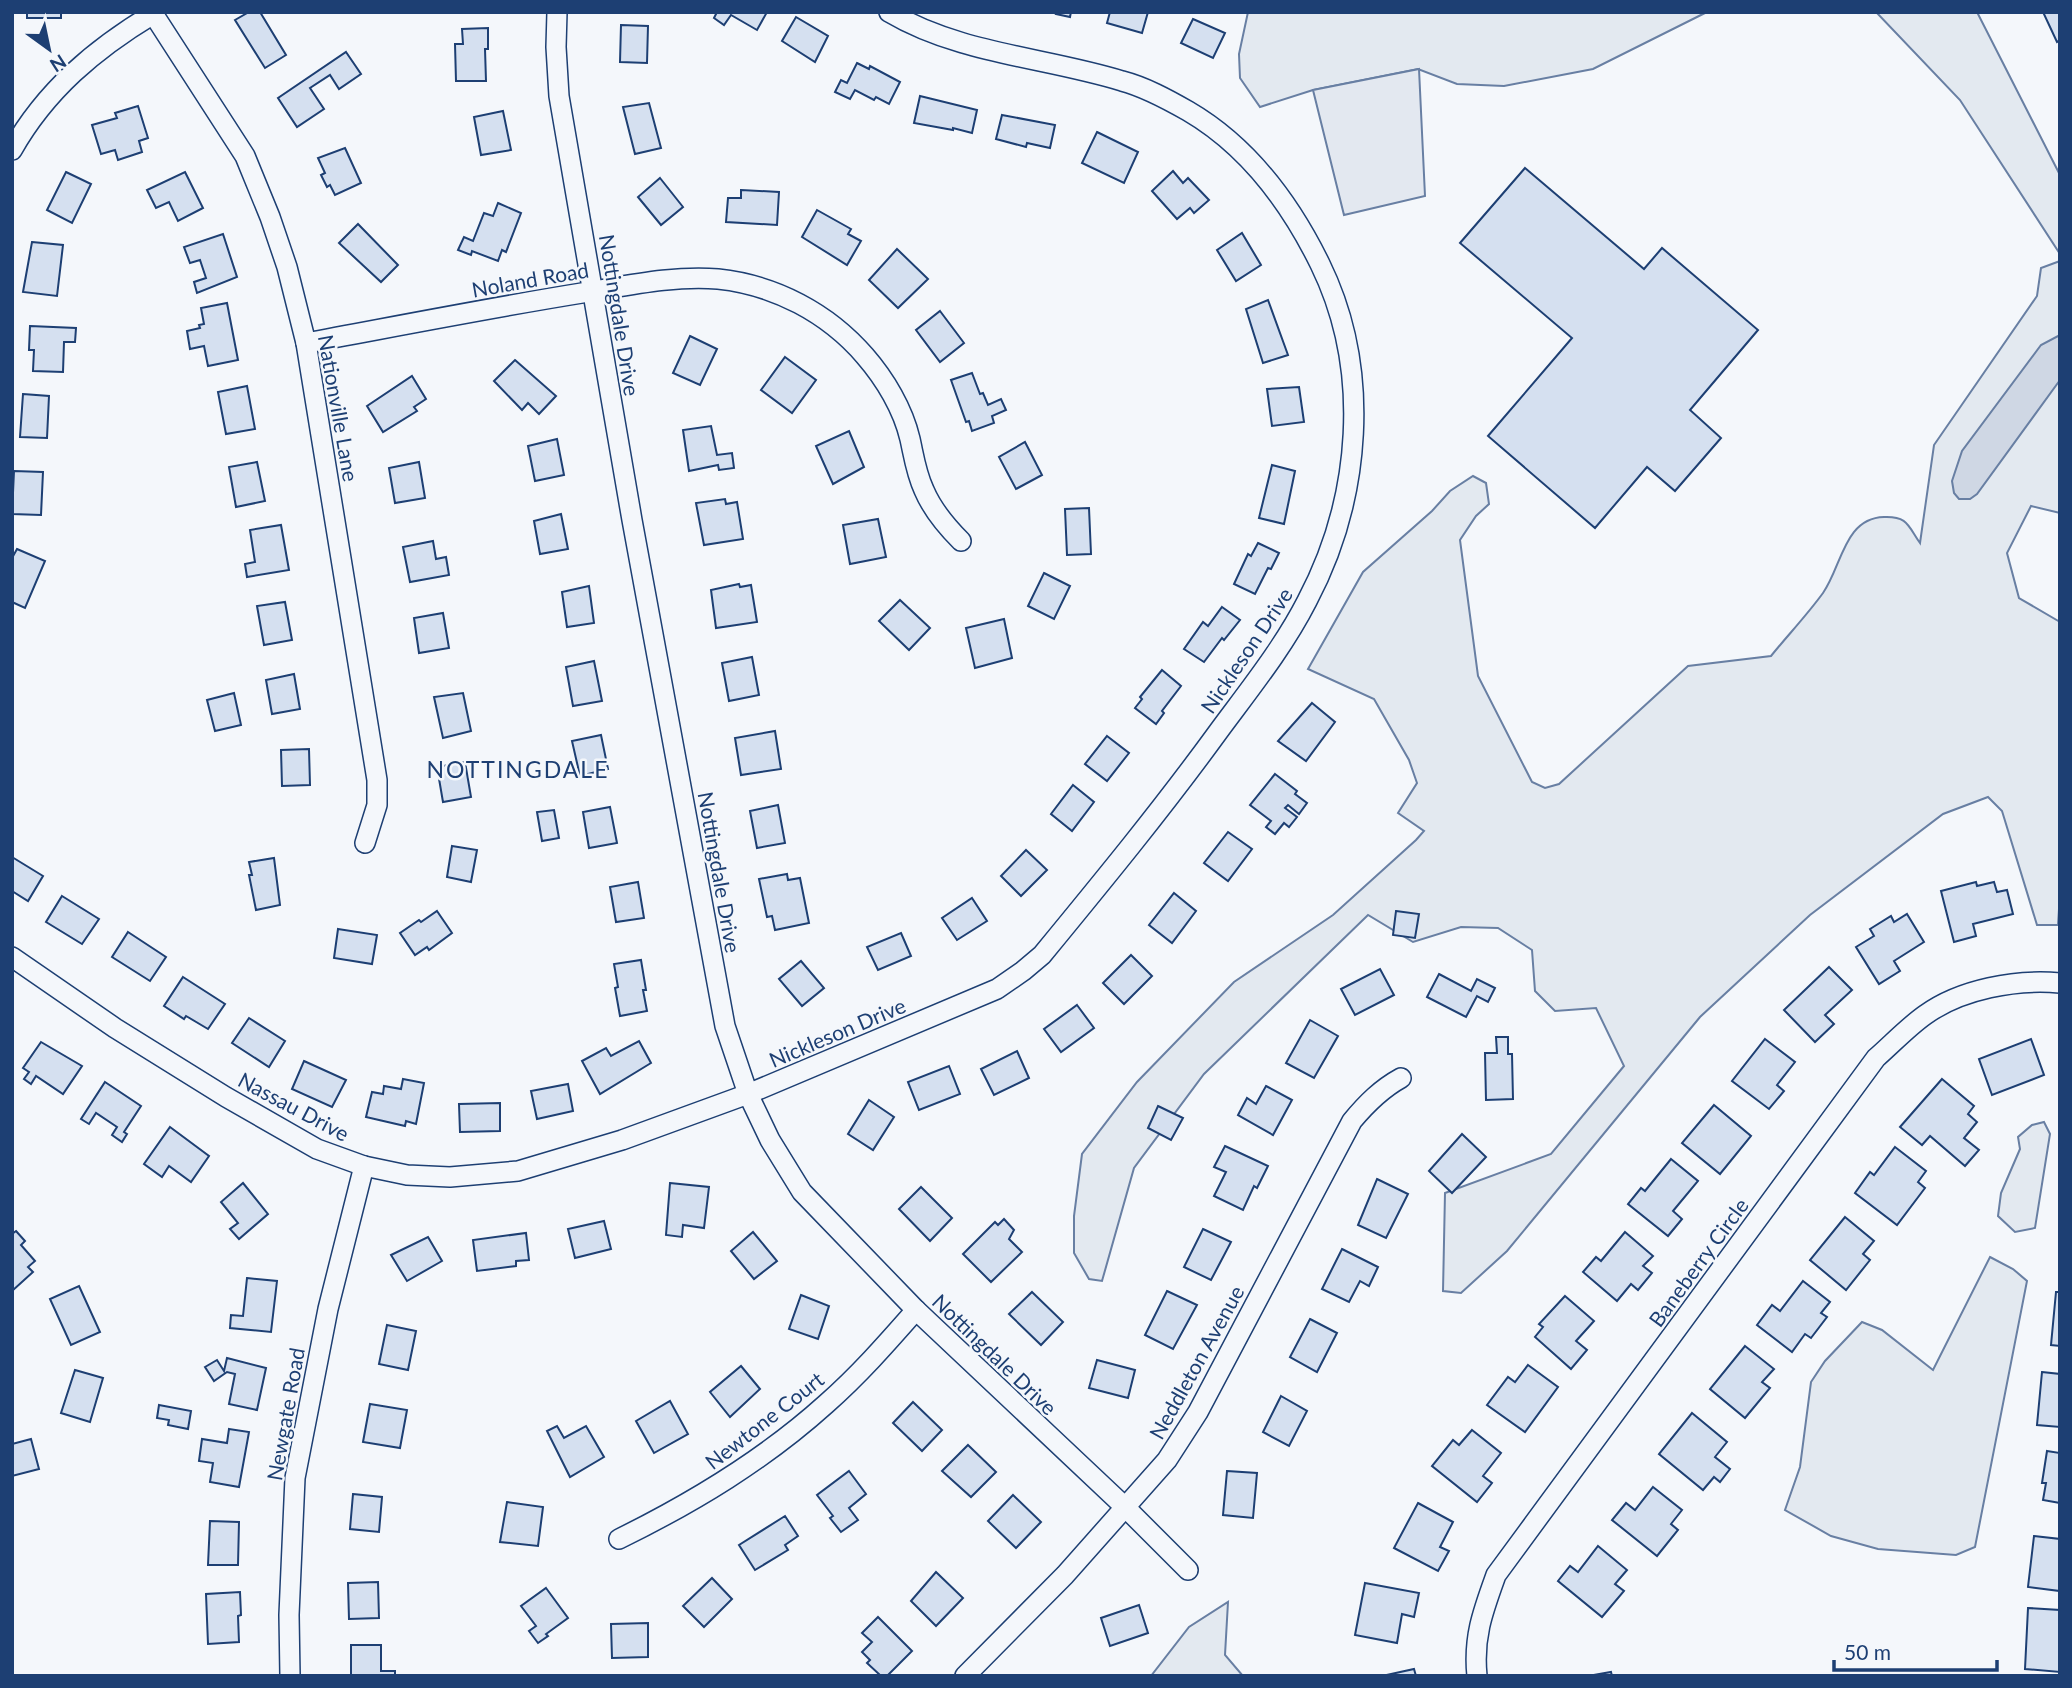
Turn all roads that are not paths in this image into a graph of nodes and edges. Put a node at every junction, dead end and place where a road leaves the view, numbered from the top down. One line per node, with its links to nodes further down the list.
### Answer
1 (557, 12): 5 (street, Nottingdale Drive)
2 (888, 12): 12 (street, Nickleson Drive)
3 (153, 13): 4 (street); 6 (street, Nationville Lane)
4 (12, 150)
5 (593, 292): 6 (street, Noland Road); 7 (street, Noland Road); 12 (street, Nottingdale Drive)
6 (306, 343): 8 (street, Nationville Lane)
7 (961, 541)
8 (365, 843)
9 (12, 957): 13 (street, Nassau Drive)
10 (2060, 983): 20 (street, Baneberry Circle)
11 (1401, 1078): 15 (street, Neddleton Avenue)
12 (748, 1094): 13 (street, Nassau Drive); 14 (street, Nottingdale Drive)
13 (365, 1166): 18 (street, Newgate Road)
14 (916, 1310): 15 (street, Nottingdale Drive); 16 (street, Newtone Court)
15 (1126, 1508): 17 (street, Nottingdale Drive); 19 (street, Neddleton Avenue)
16 (620, 1539)
17 (1188, 1570)
18 (290, 1676)
19 (965, 1676)
20 (1477, 1676)

